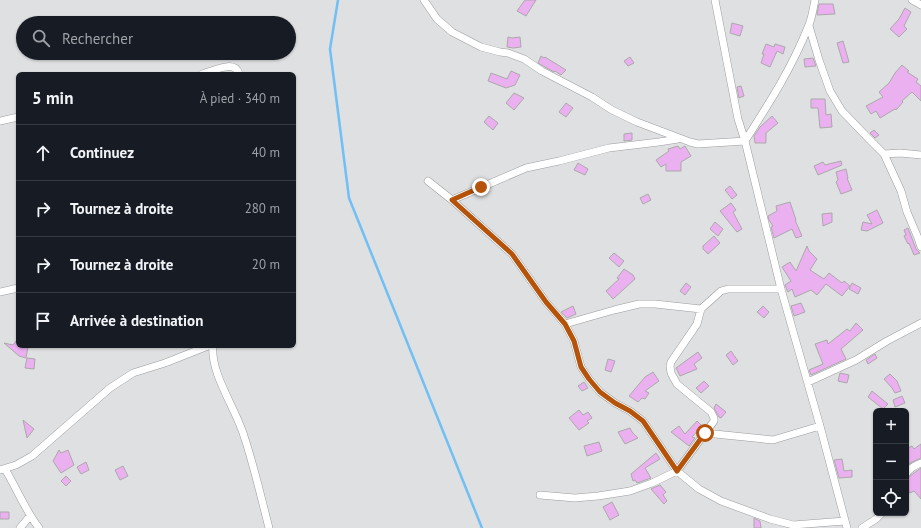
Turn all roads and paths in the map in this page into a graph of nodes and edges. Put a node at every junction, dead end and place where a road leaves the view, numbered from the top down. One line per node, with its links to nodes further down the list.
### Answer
1 (424, 0): 11 (street)
2 (715, 0): 12 (street)
3 (815, 0): 6 (street)
4 (912, 0): 5 (street)
5 (921, 5)
6 (809, 26): 12 (street); 13 (street)
7 (209, 72): 8 (street)
8 (239, 72)
9 (16, 117): 10 (street)
10 (0, 121)
11 (679, 138): 12 (street); 16 (street)
12 (745, 142): 19 (street)
13 (884, 154): 14 (street); 17 (street)
14 (921, 155)
15 (428, 181): 16 (street)
16 (452, 200): 23 (street)
17 (921, 246)
18 (16, 288): 20 (street)
19 (781, 290): 21 (street); 26 (street)
20 (0, 292)
21 (701, 309): 23 (street); 28 (street)
22 (921, 323): 26 (street)
23 (565, 324): 32 (street)
24 (203, 348): 30 (street)
25 (213, 348): 40 (street)
26 (808, 382): 27 (street)
27 (820, 426): 28 (street); 36 (street)
28 (705, 433): 32 (street)
29 (921, 463): 31 (street)
30 (2, 469): 34 (street)
31 (909, 470)
32 (677, 471): 33 (street); 37 (street)
33 (540, 495)
34 (30, 516): 38 (street); 39 (street)
35 (879, 516): 41 (street)
36 (846, 524): 37 (street)
37 (790, 527)
38 (20, 528)
39 (39, 528)
40 (270, 528)
41 (862, 528)

